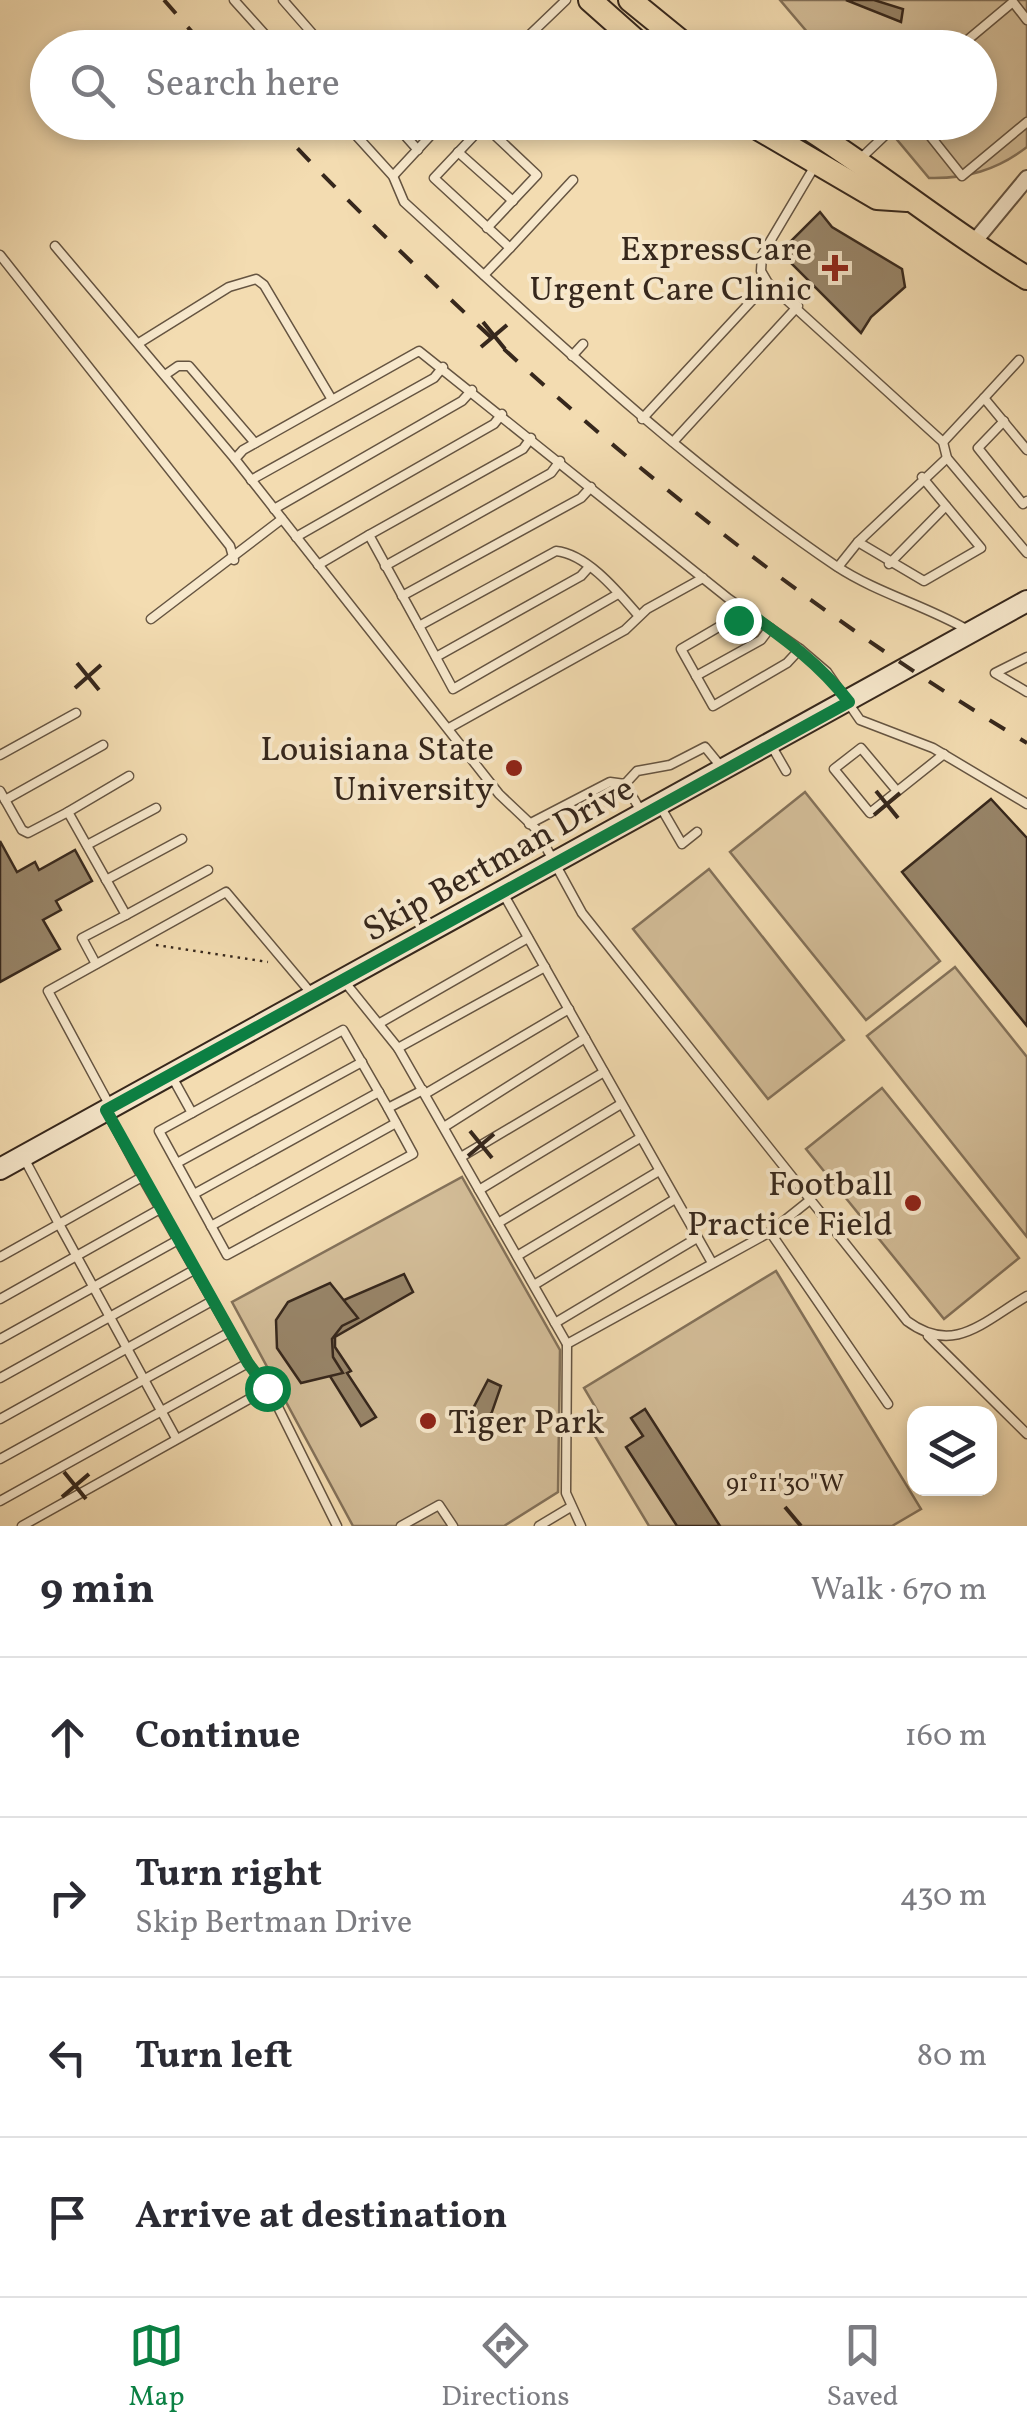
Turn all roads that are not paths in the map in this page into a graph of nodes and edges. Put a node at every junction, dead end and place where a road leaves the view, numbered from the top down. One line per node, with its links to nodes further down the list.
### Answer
1 (234, 0): 10 (lane)
2 (282, 0): 11 (lane)
3 (566, 0): 12 (lane)
4 (590, 0): 13 (main road)
5 (619, 0): 9 (main road)
6 (630, 0): 9 (main road)
7 (1014, 1): 8 (lane); 15 (lane)
8 (1027, 20)
9 (659, 25): 14 (main road)
10 (261, 30)
11 (309, 30)
12 (535, 30)
13 (624, 30)
14 (665, 30)
15 (979, 30)
16 (1027, 122): 25 (lane)
17 (360, 140): 30 (lane)
18 (409, 140): 26 (lane)
19 (427, 140): 26 (lane)
20 (470, 140): 27 (lane)
21 (500, 140): 34 (lane)
22 (777, 140): 29 (main road)
23 (827, 140): 28 (main road)
24 (880, 140): 28 (lane)
25 (934, 140)
26 (418, 150): 30 (lane)
27 (458, 152): 34 (lane); 35 (lane)
28 (859, 160): 33 (main road)
29 (816, 163): 33 (main road); 42 (lane)
30 (392, 176): 40 (lane)
31 (1027, 178): 36 (street)
32 (573, 180): 38 (lane)
33 (907, 200): 36 (main road)
34 (512, 201): 35 (lane)
35 (487, 228): 38 (lane)
36 (974, 242): 41 (main road)
37 (55, 246): 44 (lane)
38 (510, 248): 40 (lane)
39 (0, 255): 75 (lane)
40 (484, 276): 46 (lane)
41 (1027, 278)
42 (768, 282): 43 (lane); 54 (lane)
43 (798, 306): 57 (lane); 58 (lane)
44 (140, 343): 49 (lane); 51 (lane)
45 (583, 344): 46 (lane)
46 (572, 356): 54 (lane)
47 (1019, 360): 52 (lane)
48 (442, 368): 50 (lane); 51 (lane); 65 (lane)
49 (166, 375): 59 (lane); 62 (lane)
50 (472, 390): 53 (lane); 69 (lane)
51 (331, 398): 59 (lane)
52 (984, 398): 55 (lane); 58 (lane)
53 (502, 414): 56 (lane); 72 (lane)
54 (642, 419): 57 (lane)
55 (1004, 421): 60 (lane); 67 (lane)
56 (531, 438): 63 (lane); 71 (lane)
57 (673, 442): 80 (lane)
58 (943, 442): 61 (lane)
59 (255, 443): 62 (lane)
60 (1027, 450)
61 (947, 458): 64 (lane); 74 (lane)
62 (235, 459): 65 (lane)
63 (560, 461): 66 (lane); 78 (lane)
64 (922, 477): 68 (lane); 73 (lane)
65 (251, 480): 69 (lane)
66 (591, 486): 81 (lane); 83 (lane)
67 (1027, 501)
68 (946, 506): 76 (lane); 76 (lane)
69 (274, 509): 70 (lane)
70 (282, 519): 72 (lane); 75 (lane)
71 (369, 535): 77 (lane); 78 (lane)
72 (296, 537): 77 (lane)
73 (858, 542): 76 (lane); 80 (lane)
74 (1026, 551)
75 (237, 556): 87 (lane)
76 (889, 564)
77 (318, 565): 98 (lane)
78 (386, 566): 83 (lane)
79 (589, 567): 82 (lane); 88 (lane); 92 (lane)
80 (838, 567): 90 (lane)
81 (704, 578): 85 (lane); 86 (lane)
82 (618, 594): 86 (lane); 92 (lane)
83 (402, 596): 88 (lane)
84 (1027, 601): 90 (street, Skip Bertman Drive)
85 (746, 611): 89 (lane); 94 (lane)
86 (638, 615): 98 (lane)
87 (152, 619)
88 (418, 626): 92 (lane)
89 (770, 628): 91 (lane); 94 (lane)
90 (970, 631): 96 (street, Skip Bertman Drive)
91 (800, 649): 94 (lane); 96 (lane)
92 (436, 657)
93 (1027, 657): 95 (lane)
94 (696, 676)
95 (1027, 691)
96 (849, 702): 100 (street, Skip Bertman Drive); 101 (lane)
97 (76, 713): 102 (lane)
98 (450, 728): 113 (lane)
99 (104, 745): 108 (lane)
100 (771, 745): 103 (street, Skip Bertman Drive); 104 (lane)
101 (944, 754): 107 (lane); 109 (lane)
102 (0, 756)
103 (724, 771): 106 (lane); 111 (street, Skip Bertman Drive)
104 (786, 772)
105 (130, 776): 112 (lane)
106 (625, 784): 111 (lane); 113 (lane)
107 (897, 791): 107 (lane)
108 (2, 796): 112 (lane)
109 (1027, 804)
110 (156, 808): 116 (lane)
111 (652, 810): 114 (lane); 117 (street, Skip Bertman Drive)
112 (68, 812): 116 (lane)
113 (529, 824): 117 (lane)
114 (697, 832)
115 (182, 839): 119 (lane)
116 (86, 845): 119 (lane)
117 (554, 864): 120 (street, Skip Bertman Drive); 152 (lane)
118 (208, 870): 121 (lane)
119 (106, 880): 121 (lane)
120 (502, 892): 122 (lane); 125 (street, Skip Bertman Drive)
121 (126, 915): 123 (lane)
122 (528, 938): 124 (lane); 128 (lane)
123 (96, 964): 126 (lane); 138 (lane)
124 (545, 968): 127 (lane); 130 (lane)
125 (343, 980): 126 (street, Skip Bertman Drive); 128 (lane)
126 (314, 996): 133 (street, Skip Bertman Drive)
127 (568, 1009): 129 (lane); 135 (lane)
128 (380, 1023): 130 (lane)
129 (585, 1038): 132 (lane); 141 (lane)
130 (398, 1048): 135 (lane)
131 (362, 1062): 134 (lane); 139 (lane); 145 (lane)
132 (604, 1072): 136 (lane); 144 (lane)
133 (171, 1075): 138 (street, Skip Bertman Drive); 139 (lane)
134 (379, 1092): 137 (lane); 150 (lane)
135 (424, 1092): 137 (lane); 141 (lane)
136 (621, 1104): 142 (lane); 149 (lane)
137 (388, 1108): 140 (lane)
138 (109, 1109): 143 (street, Skip Bertman Drive); 148 (lane)
139 (192, 1113): 145 (lane)
140 (396, 1123): 156 (lane); 156 (lane)
141 (444, 1127): 144 (lane)
142 (640, 1138): 147 (lane); 154 (lane)
143 (23, 1156): 146 (street, Skip Bertman Drive); 155 (lane)
144 (461, 1157): 149 (lane)
145 (177, 1163): 150 (lane)
146 (0, 1169)
147 (659, 1171): 151 (lane); 161 (lane)
148 (142, 1177): 153 (lane); 155 (lane)
149 (480, 1190): 154 (lane)
150 (194, 1194): 156 (lane)
151 (675, 1200): 158 (lane); 165 (lane)
152 (810, 1200): 157 (lane); 173 (lane)
153 (160, 1209): 159 (lane); 160 (lane)
154 (498, 1223): 161 (lane)
155 (59, 1224): 160 (lane); 162 (lane)
156 (212, 1226)
157 (770, 1232): 163 (lane); 181 (lane)
158 (697, 1238): 163 (lane); 171 (lane)
159 (178, 1240): 164 (lane); 166 (lane)
160 (77, 1256): 166 (lane); 168 (lane)
161 (517, 1256): 165 (lane)
162 (0, 1257)
163 (710, 1262): 175 (lane)
164 (194, 1270): 169 (lane); 170 (lane)
165 (534, 1285): 171 (lane)
166 (93, 1288): 170 (lane); 174 (lane)
167 (1027, 1296): 173 (lane)
168 (0, 1300)
169 (212, 1301): 172 (lane); 176 (lane)
170 (110, 1318): 176 (lane); 178 (lane)
171 (555, 1323): 175 (lane)
172 (230, 1332): 177 (lane); 179 (lane)
173 (928, 1336): 184 (lane)
174 (0, 1339)
175 (567, 1344): 188 (lane)
176 (126, 1349): 179 (lane); 183 (lane)
177 (248, 1363): 180 (lane); 182 (lane)
178 (0, 1378)
179 (143, 1380): 182 (lane); 186 (lane)
180 (267, 1388): 185 (lane); 190 (lane)
181 (888, 1404)
182 (161, 1412): 185 (lane); 187 (lane)
183 (0, 1419)
184 (1027, 1434)
185 (176, 1438): 189 (lane)
186 (0, 1459)
187 (0, 1501)
188 (569, 1508): 193 (lane); 194 (lane)
189 (22, 1526)
190 (337, 1526)
191 (401, 1526): 192 (lane)
192 (453, 1526)
193 (539, 1526)
194 (581, 1526)

